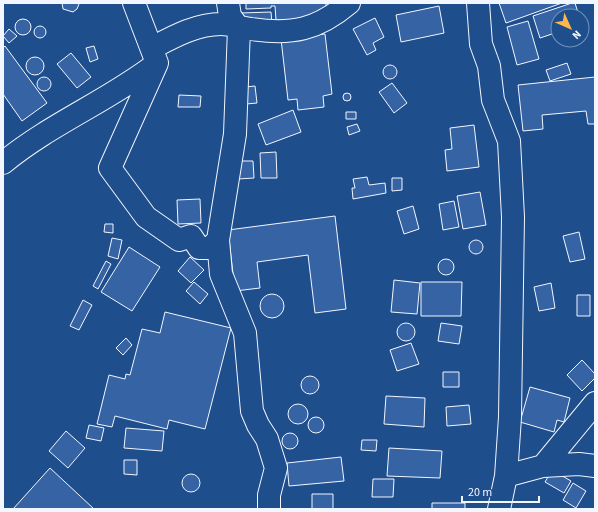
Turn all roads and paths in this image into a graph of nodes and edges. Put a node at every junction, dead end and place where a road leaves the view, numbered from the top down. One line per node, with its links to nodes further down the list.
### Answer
1 (134, 3): 6 (street)
2 (228, 3): 5 (street)
3 (349, 3): 5 (street)
4 (478, 3): 12 (street)
5 (239, 28): 6 (street); 8 (street)
6 (155, 55): 7 (street); 8 (street)
7 (3, 164)
8 (218, 240): 13 (street)
9 (595, 403): 10 (street)
10 (543, 466): 11 (street); 12 (street)
11 (595, 466)
12 (506, 476): 14 (street)
13 (269, 509)
14 (499, 509)

